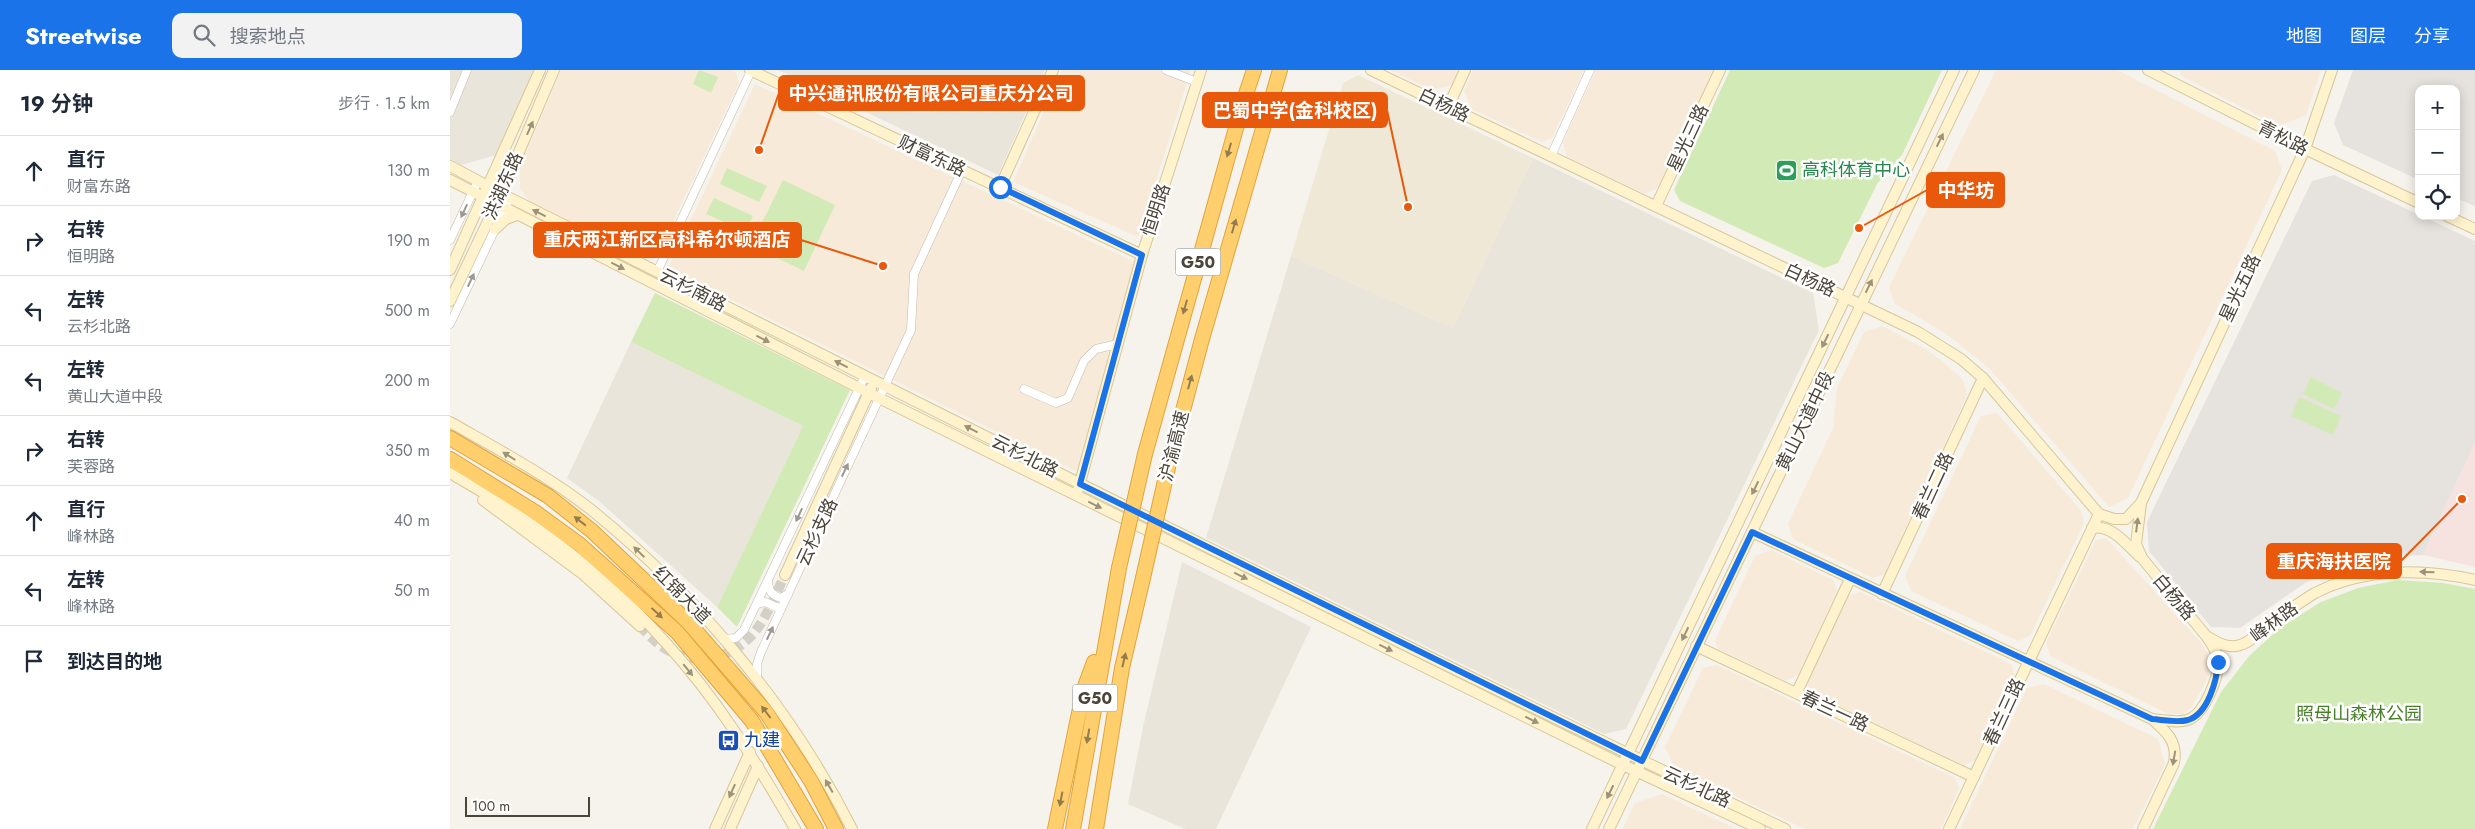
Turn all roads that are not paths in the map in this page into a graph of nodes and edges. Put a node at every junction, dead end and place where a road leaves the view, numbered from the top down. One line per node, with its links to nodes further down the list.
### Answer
1 (467, 70): 21 (street)
2 (540, 70): 29 (main road, 洪湖东路)
3 (554, 70): 31 (main road, 洪湖东路, one-way to 3)
4 (750, 70): 25 (main road, 财富东路); 43 (street)
5 (1053, 70): 28 (main road)
6 (1166, 70): 19 (street)
7 (1202, 70): 19 (main road, 恒明路)
8 (1254, 70): 76 (highway, 沪渝高速 / G50, one-way to 76, bridge)
9 (1371, 70): 20 (main road, 白杨路)
10 (1465, 70): 20 (main road)
11 (1590, 70): 23 (street)
12 (1720, 70): 34 (main road, 星光三路)
13 (1954, 70): 44 (main road, 黄山大道中段)
14 (1974, 70): 46 (main road, 黄山大道中段, one-way to 14)
15 (2148, 70): 18 (main road, 青松路)
16 (2332, 70): 22 (main road, 星光五路)
17 (1280, 71): 99 (highway, 沪渝高速 / G50, one-way to 17, bridge)
18 (2160, 73): 22 (main road, 青松路)
19 (1197, 82): 41 (main road, 恒明路)
20 (1448, 107): 23 (main road, 白杨路)
21 (450, 112)
22 (2305, 149): 33 (main road, 青松路); 62 (main road, 星光五路)
23 (1551, 156): 34 (main road, 白杨路)
24 (450, 166): 27 (main road, 云杉南路)
25 (962, 170): 28 (main road, 财富东路); 51 (street, 云杉支路)
26 (450, 180): 30 (main road, 云杉南路)
27 (478, 181): 29 (main road, 云杉南路); 30 (street, 洪湖东路)
28 (1000, 187): 41 (main road, 财富东路)
29 (489, 188): 31 (main road, 云杉南路); 32 (main road, 洪湖东路)
30 (473, 192): 32 (main road, 云杉南路); 40 (street, 洪湖东路, one-way to 40)
31 (505, 196): 35 (main road, 洪湖东路); 43 (main road, 云杉南路, one-way to 31)
32 (484, 198): 35 (main road, 云杉南路); 42 (main road, 洪湖东路)
33 (2415, 201)
34 (1656, 206): 44 (main road, 白杨路)
35 (500, 207): 36 (main road, 云杉南路); 38 (street, 洪湖东路); 45 (main road, 洪湖东路)
36 (517, 215): 38 (main road); 53 (main road, 云杉南路, one-way to 53)
37 (2455, 220): 39 (main road)
38 (495, 229): 47 (street, 洪湖东路, one-way to 38)
39 (2475, 230)
40 (450, 240)
41 (1142, 255): 48 (main road, 恒明路)
42 (450, 270)
43 (657, 272): 49 (main road, 云杉南路, one-way to 43)
44 (1846, 297): 46 (main road, 白杨路); 85 (main road, 黄山大道中段, one-way to 85)
45 (450, 301)
46 (1861, 304): 50 (main road, 白杨路); 65 (main road, 黄山大道中段)
47 (450, 324)
48 (1118, 344): 52 (street); 60 (main road, 恒明路)
49 (869, 378): 51 (main road, 云杉南路); 53 (main road)
50 (1983, 378): 63 (main road, 白杨路); 72 (main road, 春兰二路)
51 (884, 386): 54 (street, 云杉支路); 60 (main road, 云杉北路, one-way to 51)
52 (1024, 389)
53 (864, 390): 54 (main road, 云杉南路); 67 (main road); 70 (street, 云杉支路, one-way to 70)
54 (879, 398): 61 (main road, 云杉北路); 71 (street, 云杉支路, one-way to 54)
55 (450, 422): 78 (main road, 红锦大道, one-way to 55)
56 (450, 438): 95 (highway, 红锦大道, one-way to 56)
57 (450, 459): 94 (highway, 红锦大道, one-way to 94)
58 (450, 473): 59 (main road)
59 (465, 481): 75 (main road); 84 (main road, one-way to 84)
60 (1080, 484): 61 (main road, 恒明路); 85 (main road, 云杉北路)
61 (1076, 496): 87 (main road, 云杉北路, one-way to 87)
62 (2141, 503): 63 (main road); 66 (main road, 白杨路, one-way to 62)
63 (2099, 514): 64 (main road, 春兰三路)
64 (2092, 528): 66 (main road, 白杨路); 80 (main road, 春兰三路)
65 (1752, 532): 68 (main road); 79 (main road, 黄山大道中段)
66 (2142, 558): 77 (main road, 白杨路)
67 (785, 576)
68 (1850, 579): 72 (main road); 82 (main road)
69 (2475, 580): 77 (main road, 峰林路, one-way to 77)
70 (768, 582): 71 (street); 73 (street, 云杉支路)
71 (788, 594): 74 (street, 云杉支路)
72 (1882, 594): 80 (main road)
73 (757, 604): 74 (street); 78 (street, 云杉支路)
74 (781, 609): 81 (street, 云杉支路, one-way to 74)
75 (640, 626)
76 (1106, 634): 97 (highway, one-way to 97); 98 (highway, 沪渝高速 / G50, one-way to 98)
77 (2207, 636): 83 (main road)
78 (723, 639): 81 (main road, 红锦大道)
79 (1696, 646): 82 (main road, 春兰一路); 86 (main road, 黄山大道中段)
80 (2028, 662): 83 (main road); 90 (main road, 春兰三路)
81 (757, 679): 96 (main road, 红锦大道, one-way to 81)
82 (1797, 692): 90 (main road, 春兰一路)
83 (2152, 719): 105 (main road, one-way to 105)
84 (750, 752): 88 (main road); 91 (main road, one-way to 91)
85 (1628, 755): 86 (main road, 云杉北路); 87 (main road, 黄山大道中段)
86 (1642, 761): 89 (main road, 黄山大道中段); 103 (main road, 云杉北路)
87 (1623, 765): 89 (main road, 云杉北路); 100 (main road, 黄山大道中段, one-way to 100)
88 (758, 766): 92 (main road); 93 (main road)
89 (1637, 772): 101 (main road, 黄山大道中段); 102 (main road, 云杉北路)
90 (1974, 777): 104 (main road, 春兰三路)
91 (715, 829)
92 (730, 829)
93 (795, 829)
94 (816, 829)
95 (836, 829)
96 (852, 829)
97 (1055, 829)
98 (1073, 829)
99 (1096, 829)
100 (1592, 829)
101 (1609, 829)
102 (1760, 829)
103 (1785, 829)
104 (1949, 829)
105 (2143, 829)

